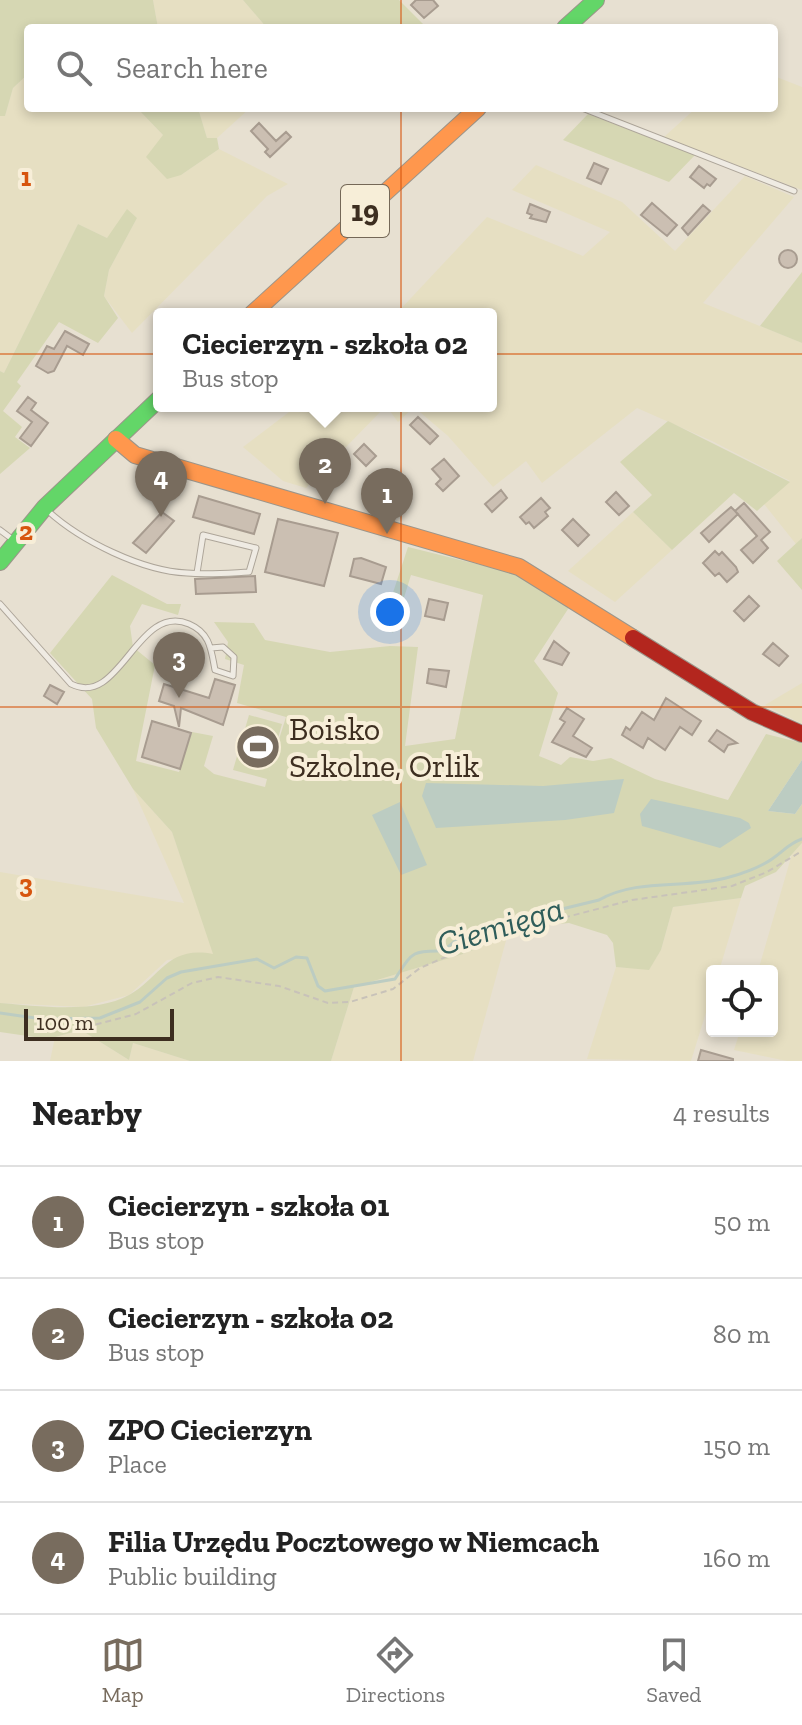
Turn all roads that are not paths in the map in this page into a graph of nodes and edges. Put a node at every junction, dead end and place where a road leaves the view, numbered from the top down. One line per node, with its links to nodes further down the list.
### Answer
1 (596, 0): 2 (main road)
2 (569, 24)
3 (474, 112): 6 (main road, 19)
4 (592, 112): 5 (lane)
5 (794, 191)
6 (259, 308)
7 (153, 405): 8 (main road)
8 (116, 439): 9 (main road); 16 (main road)
9 (45, 507): 11 (main road); 13 (lane)
10 (0, 530): 11 (lane)
11 (15, 541): 12 (main road)
12 (0, 562)
13 (197, 573): 13 (lane)
14 (0, 604): 15 (lane)
15 (211, 648): 15 (lane)
16 (802, 734)

